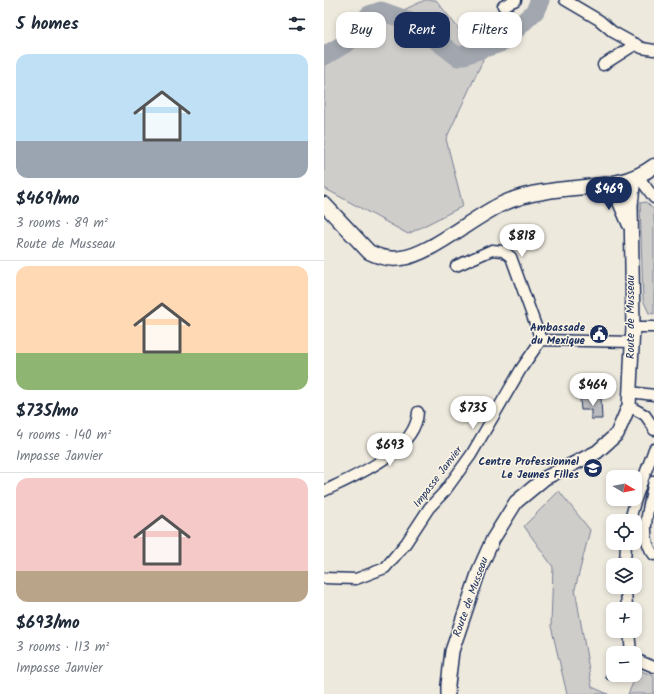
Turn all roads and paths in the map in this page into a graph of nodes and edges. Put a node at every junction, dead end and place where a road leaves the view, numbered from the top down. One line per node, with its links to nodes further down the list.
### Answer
1 (516, 0): 3 (street)
2 (565, 0): 4 (street)
3 (503, 6)
4 (636, 44): 5 (street); 6 (street)
5 (654, 50)
6 (603, 65)
7 (654, 166): 8 (main road)
8 (636, 176): 9 (main road); 10 (street); 12 (street, Route de Musseau)
9 (613, 183): 11 (main road); 12 (street, Route de Musseau)
10 (654, 198)
11 (324, 204)
12 (631, 229): 14 (street, Route de Musseau)
13 (456, 266): 16 (street)
14 (632, 327): 15 (street); 17 (street, Route de Musseau)
15 (654, 327)
16 (541, 340): 17 (street); 28 (street, Impasse Janvier)
17 (632, 342): 18 (street, Route de Musseau)
18 (630, 392): 19 (street); 20 (street, Route de Musseau)
19 (654, 395)
20 (629, 406): 22 (street); 31 (street, Route de Musseau)
21 (418, 412): 25 (street)
22 (654, 430)
23 (654, 449): 26 (street)
24 (654, 481): 27 (street)
25 (324, 491)
26 (631, 514)
27 (654, 555)
28 (324, 578)
29 (642, 662): 30 (street)
30 (654, 667)
31 (448, 694)

